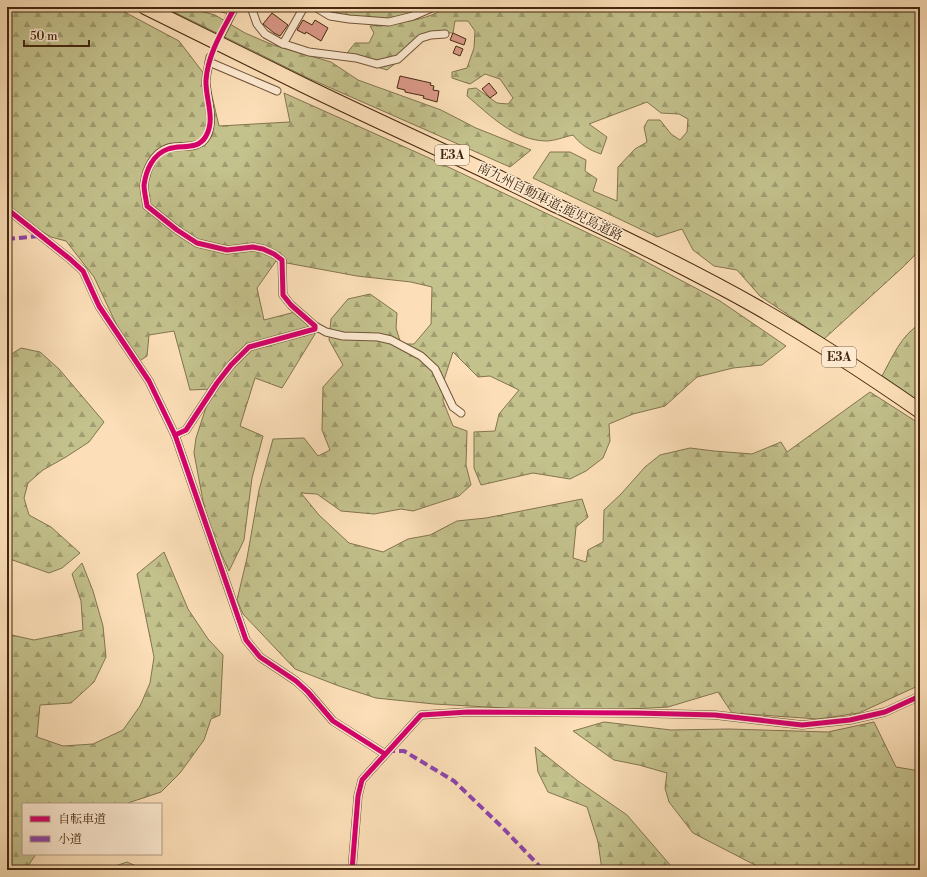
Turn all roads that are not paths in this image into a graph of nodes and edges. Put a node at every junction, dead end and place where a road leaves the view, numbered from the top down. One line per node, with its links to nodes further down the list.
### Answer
1 (145, 7): 14 (highway, 南九州自動車道;鹿児島道路 / E3A)
2 (218, 7): 7 (street)
3 (252, 7): 10 (street)
4 (304, 7): 10 (street)
5 (315, 7): 6 (street)
6 (434, 7)
7 (234, 9): 9 (street)
8 (445, 34): 10 (street)
9 (220, 37)
10 (283, 44)
11 (277, 91): 13 (street)
12 (7, 209): 16 (street)
13 (315, 326): 15 (street); 16 (street)
14 (920, 411)
15 (461, 412)
16 (175, 435): 18 (street)
17 (920, 696): 18 (street)
18 (385, 754): 19 (street)
19 (352, 870)

